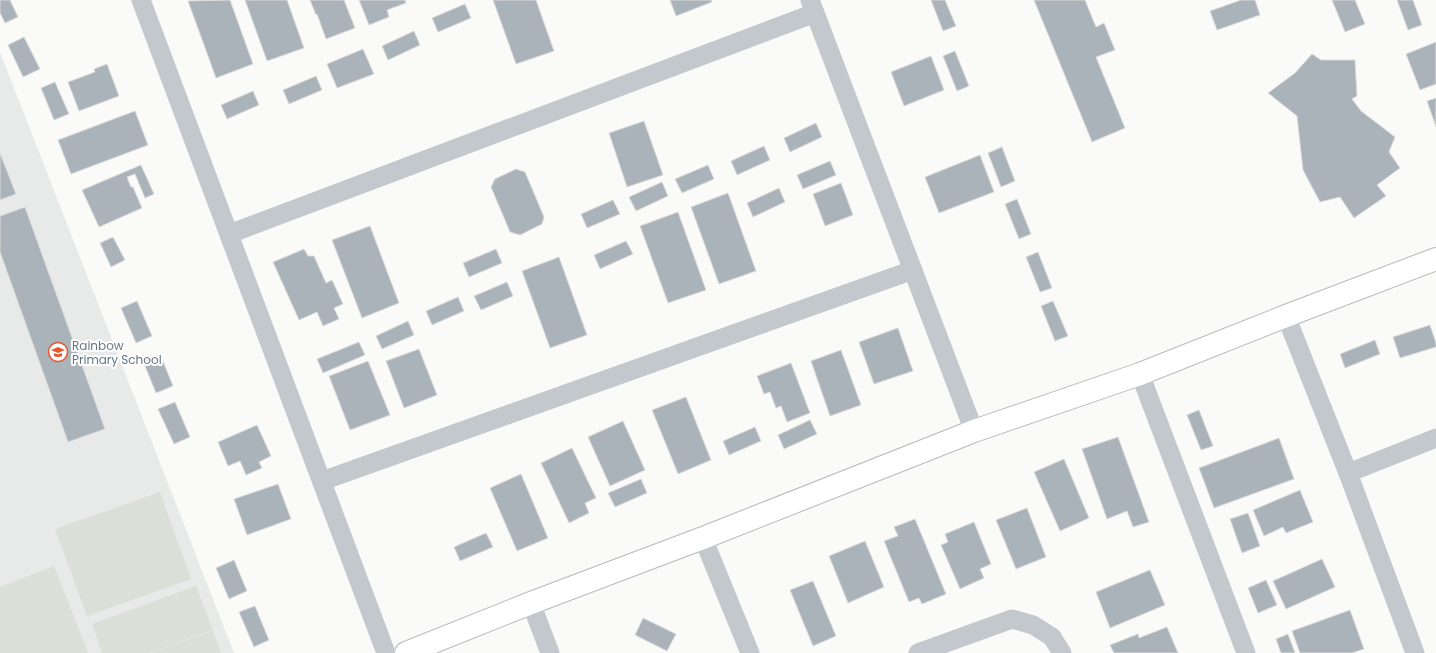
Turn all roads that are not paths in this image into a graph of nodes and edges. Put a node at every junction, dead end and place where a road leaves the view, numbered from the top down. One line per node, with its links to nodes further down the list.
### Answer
1 (141, 0): 3 (street)
2 (812, 7): 3 (street); 5 (street)
3 (229, 234): 11 (street)
4 (1436, 260): 6 (street)
5 (913, 270): 8 (street); 11 (street)
6 (1286, 316): 7 (street); 10 (street)
7 (1140, 374): 8 (street); 20 (street)
8 (974, 431): 12 (street)
9 (1436, 438): 10 (street)
10 (1348, 473): 21 (street)
11 (322, 481): 14 (street)
12 (704, 538): 13 (street); 17 (street)
13 (531, 603): 15 (street); 16 (street)
14 (386, 653)
15 (406, 653)
16 (550, 653)
17 (750, 653)
18 (918, 653): 19 (street)
19 (1062, 653)
20 (1246, 653)
21 (1415, 653)

